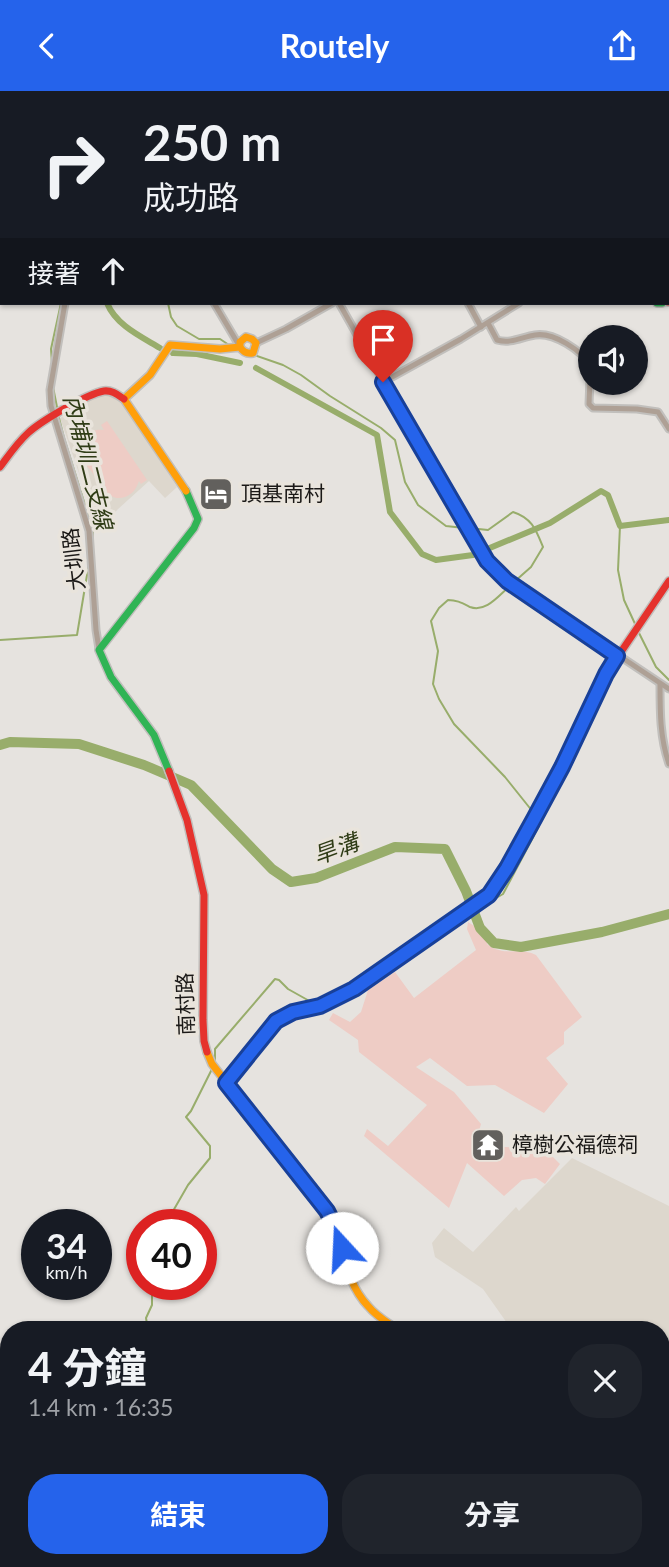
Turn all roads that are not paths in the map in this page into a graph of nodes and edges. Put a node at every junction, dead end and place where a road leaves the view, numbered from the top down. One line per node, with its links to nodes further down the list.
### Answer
1 (65, 305): 15 (street, 大圳路)
2 (215, 305): 10 (street)
3 (328, 305): 9 (street)
4 (340, 305): 12 (street)
5 (469, 305): 8 (street)
6 (516, 305): 7 (street)
7 (488, 323): 8 (street); 11 (street)
8 (481, 327): 12 (street)
9 (256, 343): 10 (street); 10 (street)
10 (240, 347): 14 (street)
11 (578, 352)
12 (383, 382): 20 (street)
13 (589, 395): 16 (street)
14 (124, 400): 15 (street); 19 (street)
15 (53, 416): 17 (street); 19 (street, 大圳路)
16 (669, 429)
17 (0, 467)
18 (669, 581): 20 (street)
19 (99, 650): 24 (street, 南村路)
20 (617, 656): 21 (street); 24 (street)
21 (660, 684): 22 (street); 23 (street)
22 (669, 689)
23 (669, 764)
24 (226, 1083): 25 (street, 南村路)
25 (386, 1321)

